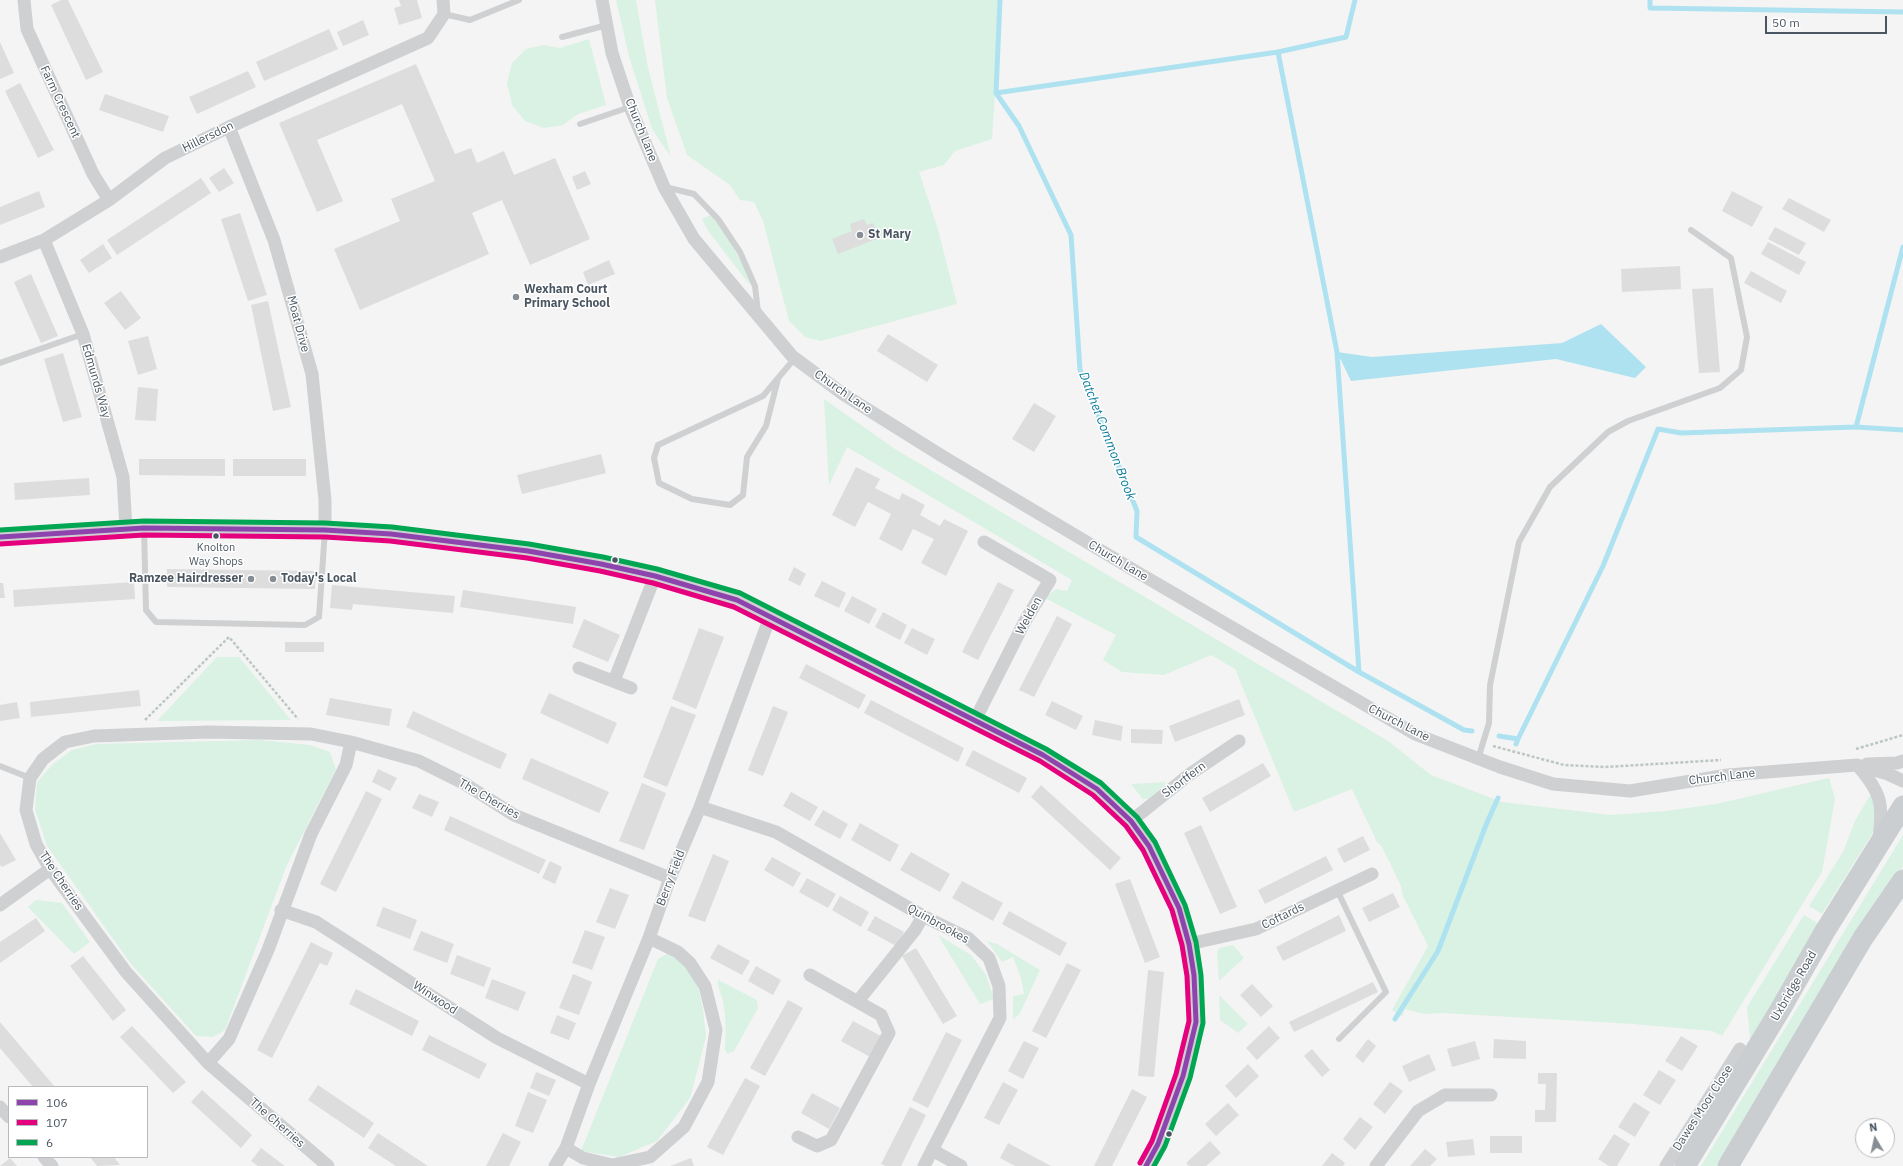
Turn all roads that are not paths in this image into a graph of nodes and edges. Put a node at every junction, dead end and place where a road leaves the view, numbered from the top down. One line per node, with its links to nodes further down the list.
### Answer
1 (24, 0): 12 (street, Farm Crescent)
2 (443, 0): 5 (street)
3 (519, 0): 5 (lane)
4 (602, 0): 6 (street, Church Lane)
5 (444, 14): 10 (street, Hillersdon)
6 (607, 25): 7 (lane); 8 (street, Church Lane)
7 (562, 37)
8 (630, 107): 9 (lane); 11 (street, Church Lane)
9 (580, 124)
10 (229, 127): 12 (street, Hillersdon); 23 (street, Moat Drive)
11 (664, 187): 16 (street, Church Lane); 16 (lane)
12 (109, 200): 14 (street, Hillersdon)
13 (1691, 230): 34 (lane)
14 (44, 240): 15 (street, Hillersdon); 17 (street, Edmunds Way)
15 (0, 257)
16 (759, 317): 18 (street, Church Lane)
17 (83, 334): 19 (lane); 22 (street, Edmunds Way)
18 (795, 358): 20 (lane); 34 (street, Church Lane)
19 (0, 363)
20 (778, 379): 20 (lane)
21 (144, 528): 22 (street); 23 (street); 23 (lane)
22 (126, 529): 24 (street)
23 (325, 530): 26 (street)
24 (0, 537)
25 (984, 542): 31 (street, Welden)
26 (655, 576): 27 (street); 29 (street)
27 (770, 617): 31 (street); 41 (street, Berry Field)
28 (579, 668): 29 (street)
29 (614, 681): 30 (street)
30 (632, 688)
31 (975, 720): 42 (street)
32 (1239, 741): 42 (street, Shortfern)
33 (351, 742): 38 (street, The Cherries); 46 (street, The Cherries); 50 (street)
34 (1481, 760): 36 (street, Church Lane)
35 (1903, 761): 36 (street, Church Lane)
36 (1857, 765): 39 (street, Church Lane); 43 (street)
37 (0, 766): 38 (lane)
38 (30, 778): 44 (street, The Cherries)
39 (1903, 781)
40 (1903, 806): 43 (main road, Uxbridge Road)
41 (700, 807): 46 (street, Berry Field); 51 (street, Quinbrookes)
42 (1131, 820): 53 (street)
43 (1877, 848): 75 (main road, Uxbridge Road)
44 (50, 869): 49 (street); 58 (street, The Cherries)
45 (1372, 874): 48 (street, Coftards)
46 (670, 878): 52 (street, Berry Field)
47 (1903, 880): 76 (main road)
48 (1337, 890): 53 (street, Coftards); 56 (lane)
49 (0, 905)
50 (281, 910): 58 (street); 59 (street, Winwood)
51 (923, 916): 55 (street); 65 (street, Quinbrookes)
52 (649, 938): 59 (street, Berry Field); 64 (street)
53 (1189, 944): 72 (street)
54 (810, 975): 55 (street)
55 (858, 1001): 63 (street)
56 (1339, 1039)
57 (1740, 1049): 74 (street, Dawes Moor Close)
58 (208, 1063): 68 (street, The Cherries)
59 (589, 1084): 64 (street, Berry Field)
60 (1491, 1095): 73 (street)
61 (0, 1107): 62 (street)
62 (8, 1116)
63 (798, 1137)
64 (566, 1148): 69 (street, Berry Field)
65 (932, 1150): 70 (street, Quinbrookes); 71 (street)
66 (45, 1158): 67 (street)
67 (52, 1166)
68 (328, 1166)
69 (555, 1166)
70 (924, 1166)
71 (961, 1166)
72 (1146, 1166)
73 (1376, 1166)
74 (1666, 1166)
75 (1685, 1166)
76 (1728, 1166)

